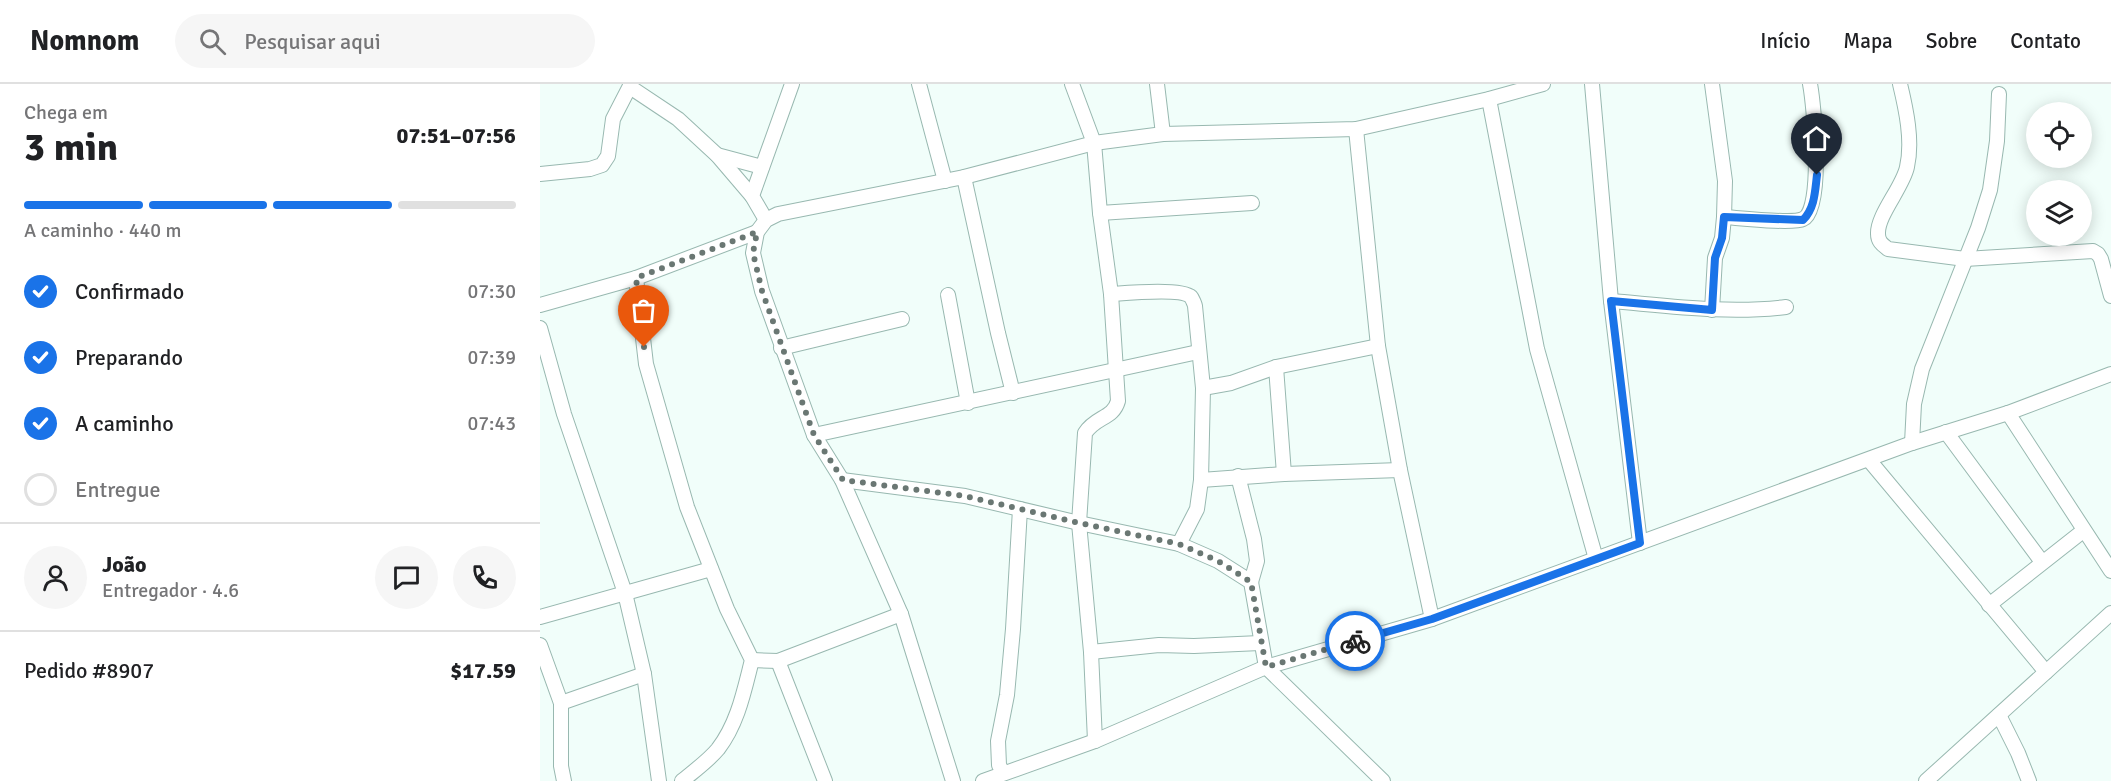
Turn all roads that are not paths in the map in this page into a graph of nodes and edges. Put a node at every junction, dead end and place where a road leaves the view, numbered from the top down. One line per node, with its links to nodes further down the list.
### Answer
1 (792, 84): 17 (street)
2 (919, 84): 20 (street)
3 (1072, 84): 15 (street)
4 (1157, 84): 14 (street)
5 (1592, 84): 32 (street)
6 (1712, 84): 24 (street)
7 (1810, 84): 24 (street)
8 (1900, 84): 27 (street)
9 (1539, 85): 12 (street)
10 (631, 86): 16 (street); 18 (street)
11 (1999, 94): 27 (street)
12 (1488, 99): 13 (street); 62 (street)
13 (1356, 129): 14 (street); 38 (street)
14 (1163, 134): 15 (street)
15 (1094, 143): 19 (street); 23 (street)
16 (717, 155): 17 (street); 21 (street)
17 (762, 167): 21 (street)
18 (540, 174)
19 (964, 177): 20 (street); 45 (street)
20 (945, 181): 25 (street)
21 (752, 196): 25 (street)
22 (1252, 203): 23 (street)
23 (1100, 213): 29 (street)
24 (1724, 217): 35 (street)
25 (766, 220): 26 (street)
26 (757, 232): 28 (street); 39 (street)
27 (1965, 259): 31 (street); 50 (street)
28 (636, 278): 33 (street); 64 (street)
29 (1111, 294): 40 (street); 42 (street)
30 (948, 295): 46 (street)
31 (2111, 296)
32 (1611, 301): 35 (street); 60 (street)
33 (540, 305)
34 (1786, 307): 35 (street)
35 (1712, 310)
36 (902, 319): 39 (street)
37 (540, 328): 67 (street)
38 (1378, 345): 41 (street); 52 (street)
39 (781, 348): 49 (street)
40 (1198, 352): 42 (street); 44 (street)
41 (1276, 367): 44 (street); 53 (street)
42 (1116, 370): 45 (street); 58 (street)
43 (2111, 374): 47 (street)
44 (1203, 388): 56 (street)
45 (1013, 393): 46 (street)
46 (968, 403): 49 (street)
47 (2008, 413): 48 (street); 59 (street)
48 (1946, 432): 50 (street); 63 (street)
49 (814, 435): 55 (street)
50 (1912, 442): 51 (street)
51 (1869, 460): 60 (street); 68 (street)
52 (1400, 470): 53 (street); 72 (street)
53 (1284, 474): 54 (street)
54 (1238, 476): 56 (street); 66 (street)
55 (843, 480): 57 (street); 69 (street)
56 (1201, 480): 61 (street)
57 (1020, 509): 58 (street); 84 (street)
58 (1079, 523): 61 (street); 75 (street)
59 (2083, 531): 63 (street); 65 (street)
60 (1640, 543): 62 (street)
61 (1179, 544): 66 (street)
62 (1596, 559): 72 (street)
63 (2042, 562): 68 (street)
64 (711, 569): 67 (street); 76 (street)
65 (2111, 571)
66 (1251, 582): 73 (street)
67 (625, 593): 71 (street); 80 (street)
68 (1989, 605): 79 (street)
69 (901, 614): 77 (street); 89 (street)
70 (2111, 614): 79 (street)
71 (540, 616)
72 (1432, 619): 78 (street)
73 (1260, 644): 75 (street); 78 (street)
74 (540, 645): 81 (street)
75 (1091, 652): 83 (street)
76 (752, 660): 77 (street); 87 (street)
77 (778, 661): 88 (street)
78 (1266, 667): 83 (street); 91 (street)
79 (2046, 672): 82 (street)
80 (644, 674): 81 (street); 86 (street)
81 (561, 703): 85 (street)
82 (1999, 715): 92 (street); 93 (street)
83 (1095, 741): 84 (street)
84 (1003, 773): 90 (street)
85 (564, 781)
86 (659, 781)
87 (682, 781)
88 (825, 781)
89 (952, 781)
90 (983, 781)
91 (1383, 781)
92 (1926, 781)
93 (2029, 781)

